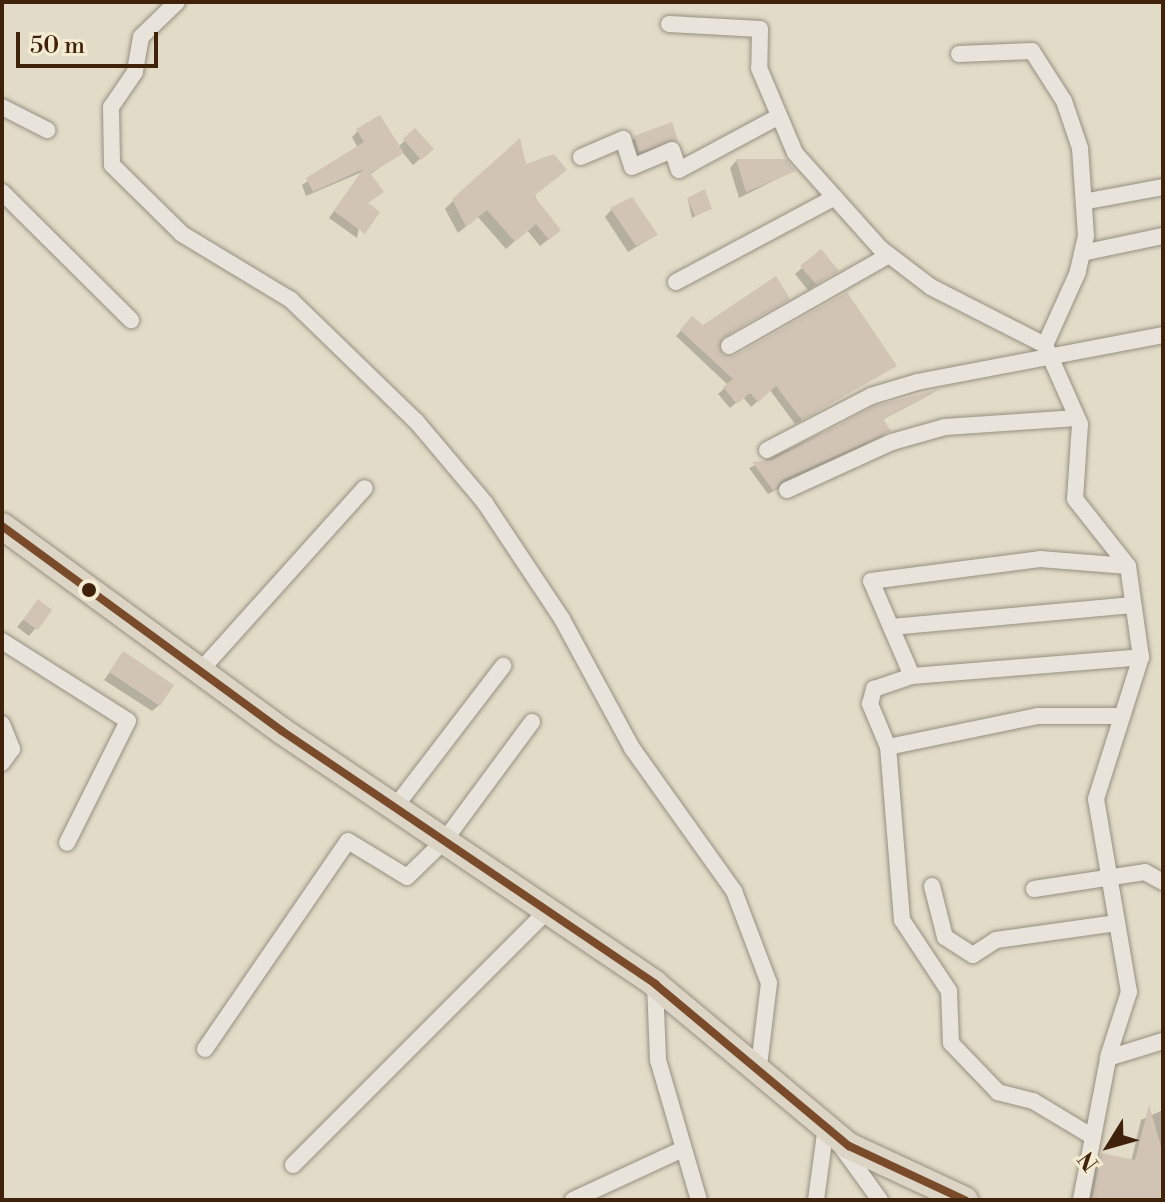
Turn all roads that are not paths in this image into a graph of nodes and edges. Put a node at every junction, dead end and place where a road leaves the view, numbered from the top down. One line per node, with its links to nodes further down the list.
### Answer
1 (177, 2): 51 (street)
2 (669, 24): 5 (street)
3 (959, 54): 11 (street)
4 (2, 107): 6 (street)
5 (778, 117): 7 (street); 10 (street)
6 (47, 130)
7 (581, 157)
8 (1163, 187): 11 (street)
9 (2, 192): 16 (street)
10 (835, 197): 14 (street); 15 (street)
11 (1088, 201): 13 (street)
12 (1163, 236): 13 (street)
13 (1082, 253): 19 (street)
14 (889, 255): 18 (street); 19 (street)
15 (676, 282)
16 (131, 320)
17 (1163, 335): 19 (street)
18 (729, 346)
19 (1048, 353): 20 (street); 21 (street)
20 (1077, 418): 23 (street); 25 (street)
21 (767, 450)
22 (365, 488): 31 (street)
23 (787, 490)
24 (2, 526): 31 (main road)
25 (1128, 566): 26 (street); 27 (street)
26 (1133, 605): 27 (street); 29 (street)
27 (891, 627): 32 (street)
28 (2, 641): 40 (street)
29 (1141, 657): 32 (street); 33 (street)
30 (503, 666): 38 (street)
31 (200, 671): 38 (main road)
32 (912, 676): 36 (street)
33 (1122, 716): 36 (street); 41 (street)
34 (532, 722): 39 (street)
35 (2, 724): 37 (street)
36 (888, 747): 53 (street)
37 (2, 763)
38 (395, 807): 39 (main road)
39 (444, 841): 45 (main road); 49 (street)
40 (67, 843)
41 (1109, 876): 42 (street); 44 (street); 46 (street)
42 (1163, 882)
43 (932, 886): 46 (street)
44 (1034, 889)
45 (548, 910): 47 (main road); 55 (street)
46 (1117, 923): 50 (street)
47 (655, 984): 51 (main road); 54 (street)
48 (1163, 1041): 50 (street)
49 (205, 1049)
50 (1108, 1058): 53 (street)
51 (759, 1066): 52 (main road)
52 (826, 1126): 58 (street); 59 (street); 60 (main road)
53 (1093, 1137): 61 (street)
54 (683, 1149): 56 (street); 57 (street)
55 (293, 1165)
56 (573, 1200)
57 (699, 1200)
58 (816, 1200)
59 (880, 1200)
60 (965, 1200)
61 (1081, 1200)

